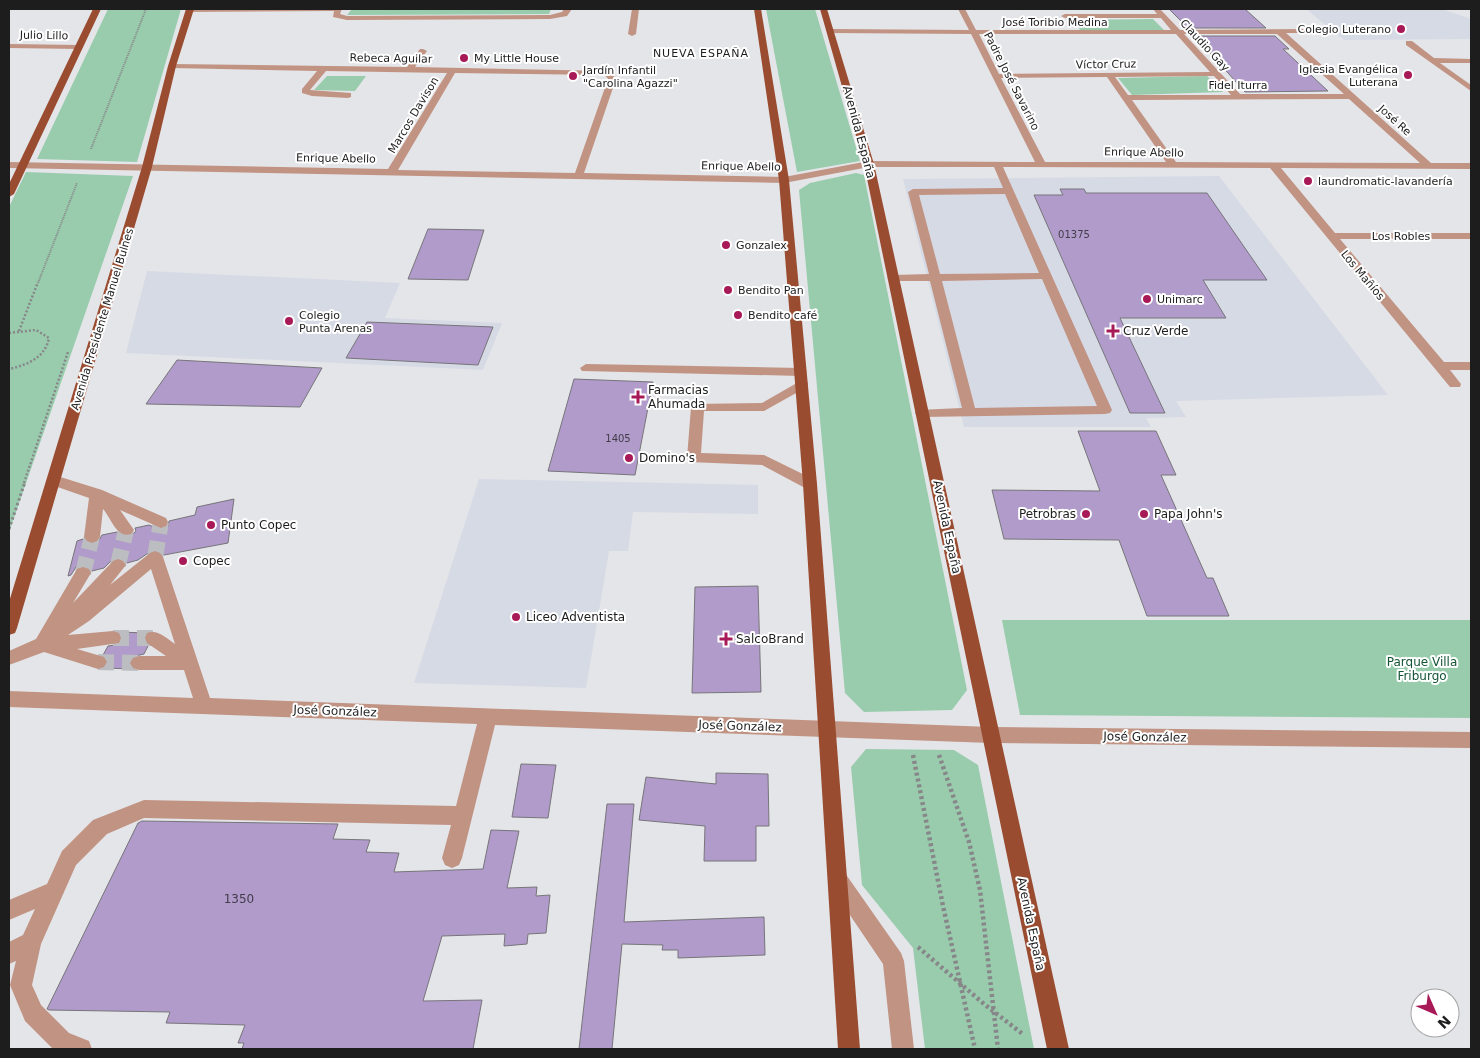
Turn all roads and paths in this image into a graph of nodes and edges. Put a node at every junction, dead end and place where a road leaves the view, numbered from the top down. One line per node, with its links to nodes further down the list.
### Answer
1 (97, 9): 22 (main road)
2 (190, 9): 3 (street); 26 (main road, Avenida Presidente Manuel Bulnes)
3 (339, 9): 4 (street)
4 (568, 9)
5 (635, 9): 19 (street)
6 (756, 9): 50 (main road)
7 (824, 9): 13 (main road, Avenida España)
8 (962, 9): 17 (street, Padre José Savarino)
9 (1060, 9): 11 (street)
10 (1156, 9): 12 (street, Claudio Gay)
11 (1066, 16): 12 (street); 18 (street)
12 (1162, 16): 16 (street, Claudio Gay)
13 (830, 31): 17 (street, José Toribio Medina); 38 (main road, Avenida España)
14 (1280, 31): 15 (street, José Toribio Medina); 16 (street, José Toribio Medina); 35 (street, José Re)
15 (1314, 31)
16 (1177, 32): 18 (street, José Toribio Medina); 30 (street, Claudio Gay)
17 (974, 33): 18 (street, José Toribio Medina); 32 (street, Padre José Savarino)
18 (1075, 33)
19 (632, 34)
20 (1409, 43): 24 (street)
21 (9, 46): 22 (street, Julio Lillo)
22 (80, 47): 43 (main road)
23 (423, 51): 28 (street)
24 (1433, 60): 25 (street); 33 (street)
25 (1471, 61)
26 (172, 66): 27 (street, Rebeca Aguilar); 47 (main road, Avenida Presidente Manuel Bulnes)
27 (324, 68): 28 (street, Rebeca Aguilar); 34 (street)
28 (410, 69): 29 (street, Rebeca Aguilar)
29 (453, 70): 48 (street, Marcos Davison); 49 (street, Rebeca Aguilar)
30 (1215, 74): 31 (street, Víctor Cruz); 36 (street, Claudio Gay)
31 (1108, 75): 32 (street, Víctor Cruz); 37 (street)
32 (997, 76): 40 (street, Padre José Savarino)
33 (1471, 89)
34 (348, 95)
35 (1351, 96): 36 (street, Fidel Iturra); 45 (street, José Re)
36 (1238, 97): 37 (street, Fidel Iturra)
37 (1126, 98): 44 (street)
38 (869, 164): 39 (street, Enrique Abello); 50 (street, Enrique Abello); 56 (main road, Avenida España)
39 (996, 164): 40 (street, Enrique Abello); 51 (street)
40 (1041, 164): 44 (street, Enrique Abello)
41 (1272, 164): 44 (street, Enrique Abello); 45 (street, Enrique Abello); 53 (street, Los Mañíos)
42 (9, 165): 43 (street, Enrique Abello)
43 (23, 165): 47 (street, Enrique Abello); 52 (main road)
44 (1174, 166)
45 (1428, 166): 46 (street, Enrique Abello)
46 (1471, 166)
47 (147, 167): 48 (street, Enrique Abello); 67 (main road, Avenida Presidente Manuel Bulnes)
48 (392, 171): 49 (street, Enrique Abello)
49 (580, 175): 50 (street, Enrique Abello)
50 (784, 180): 63 (main road)
51 (1008, 191): 55 (street); 57 (street)
52 (9, 194)
53 (1331, 236): 54 (street, Los Robles); 59 (street, Los Mañíos)
54 (1471, 237)
55 (1046, 276): 57 (street); 65 (street)
56 (893, 278): 57 (street); 66 (main road, Avenida España)
57 (936, 278): 65 (street)
58 (9, 334): 62 (path)
59 (1440, 366): 60 (street); 64 (street, Los Mañíos)
60 (1471, 366)
61 (586, 368): 63 (street)
62 (9, 369)
63 (801, 378): 68 (main road); 68 (street)
64 (1455, 384)
65 (970, 412): 66 (street)
66 (922, 413): 87 (main road, Avenida España)
67 (54, 480): 69 (street); 75 (main road, Avenida Presidente Manuel Bulnes)
68 (810, 484): 86 (main road)
69 (96, 494): 70 (street); 71 (street); 72 (street)
70 (161, 522)
71 (126, 530)
72 (92, 537)
73 (118, 565): 78 (street)
74 (84, 573): 78 (street)
75 (9, 628)
76 (113, 638): 78 (street)
77 (153, 638): 82 (street)
78 (41, 645): 79 (street); 80 (street); 82 (street)
79 (9, 658)
80 (98, 662)
81 (139, 663): 82 (street)
82 (190, 663): 84 (street)
83 (9, 699): 84 (street, José González)
84 (204, 706): 85 (street, José González)
85 (488, 717): 86 (street, José González); 91 (street)
86 (826, 729): 87 (street, José González); 93 (main road)
87 (991, 735): 88 (street, José González); 107 (main road, Avenida España)
88 (1471, 740)
89 (913, 754): 99 (path)
90 (939, 754): 100 (path)
91 (462, 816): 92 (street); 94 (street)
92 (452, 858)
93 (837, 879): 103 (main road); 104 (street)
94 (54, 891): 95 (street); 96 (street)
95 (9, 910)
96 (31, 943): 98 (street); 102 (street)
97 (918, 947): 99 (path)
98 (9, 952)
99 (960, 984): 100 (path); 105 (path)
100 (994, 1012): 101 (path); 106 (path)
101 (1024, 1035)
102 (81, 1049)
103 (849, 1049)
104 (903, 1049)
105 (975, 1049)
106 (998, 1049)
107 (1058, 1049)

